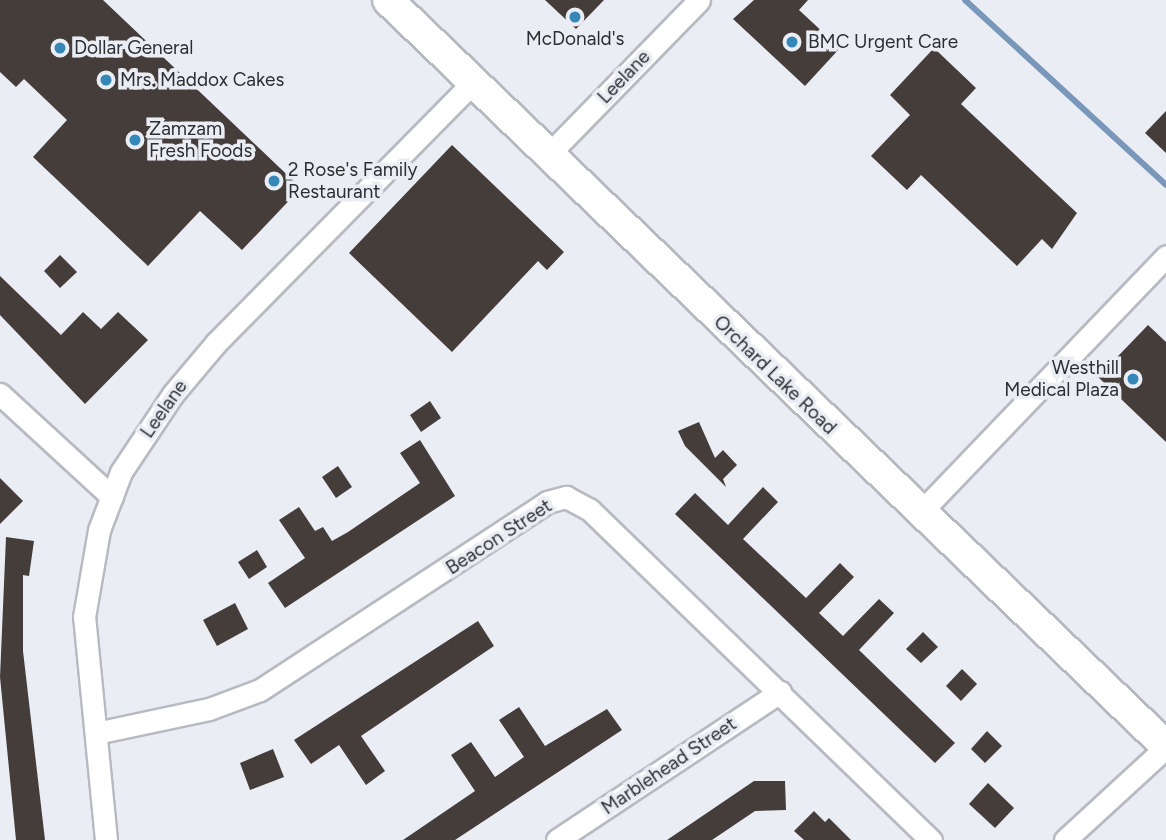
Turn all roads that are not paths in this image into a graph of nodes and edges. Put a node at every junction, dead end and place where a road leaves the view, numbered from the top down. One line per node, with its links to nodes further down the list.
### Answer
1 (388, 0): 3 (main road, Orchard Lake Road)
2 (699, 0): 4 (street, Leelane)
3 (473, 82): 4 (main road, Orchard Lake Road); 7 (street, Leelane)
4 (548, 155): 8 (main road, Orchard Lake Road)
5 (1166, 256): 8 (street)
6 (0, 394): 7 (street)
7 (112, 498): 10 (street, Leelane)
8 (919, 513): 11 (main road, Orchard Lake Road)
9 (780, 692): 10 (street, Beacon Street); 13 (street, Marblehead Street); 14 (street, Beacon Street)
10 (96, 733): 12 (street, Leelane)
11 (1166, 747): 15 (street)
12 (106, 840)
13 (557, 840)
14 (931, 840)
15 (1065, 840)

